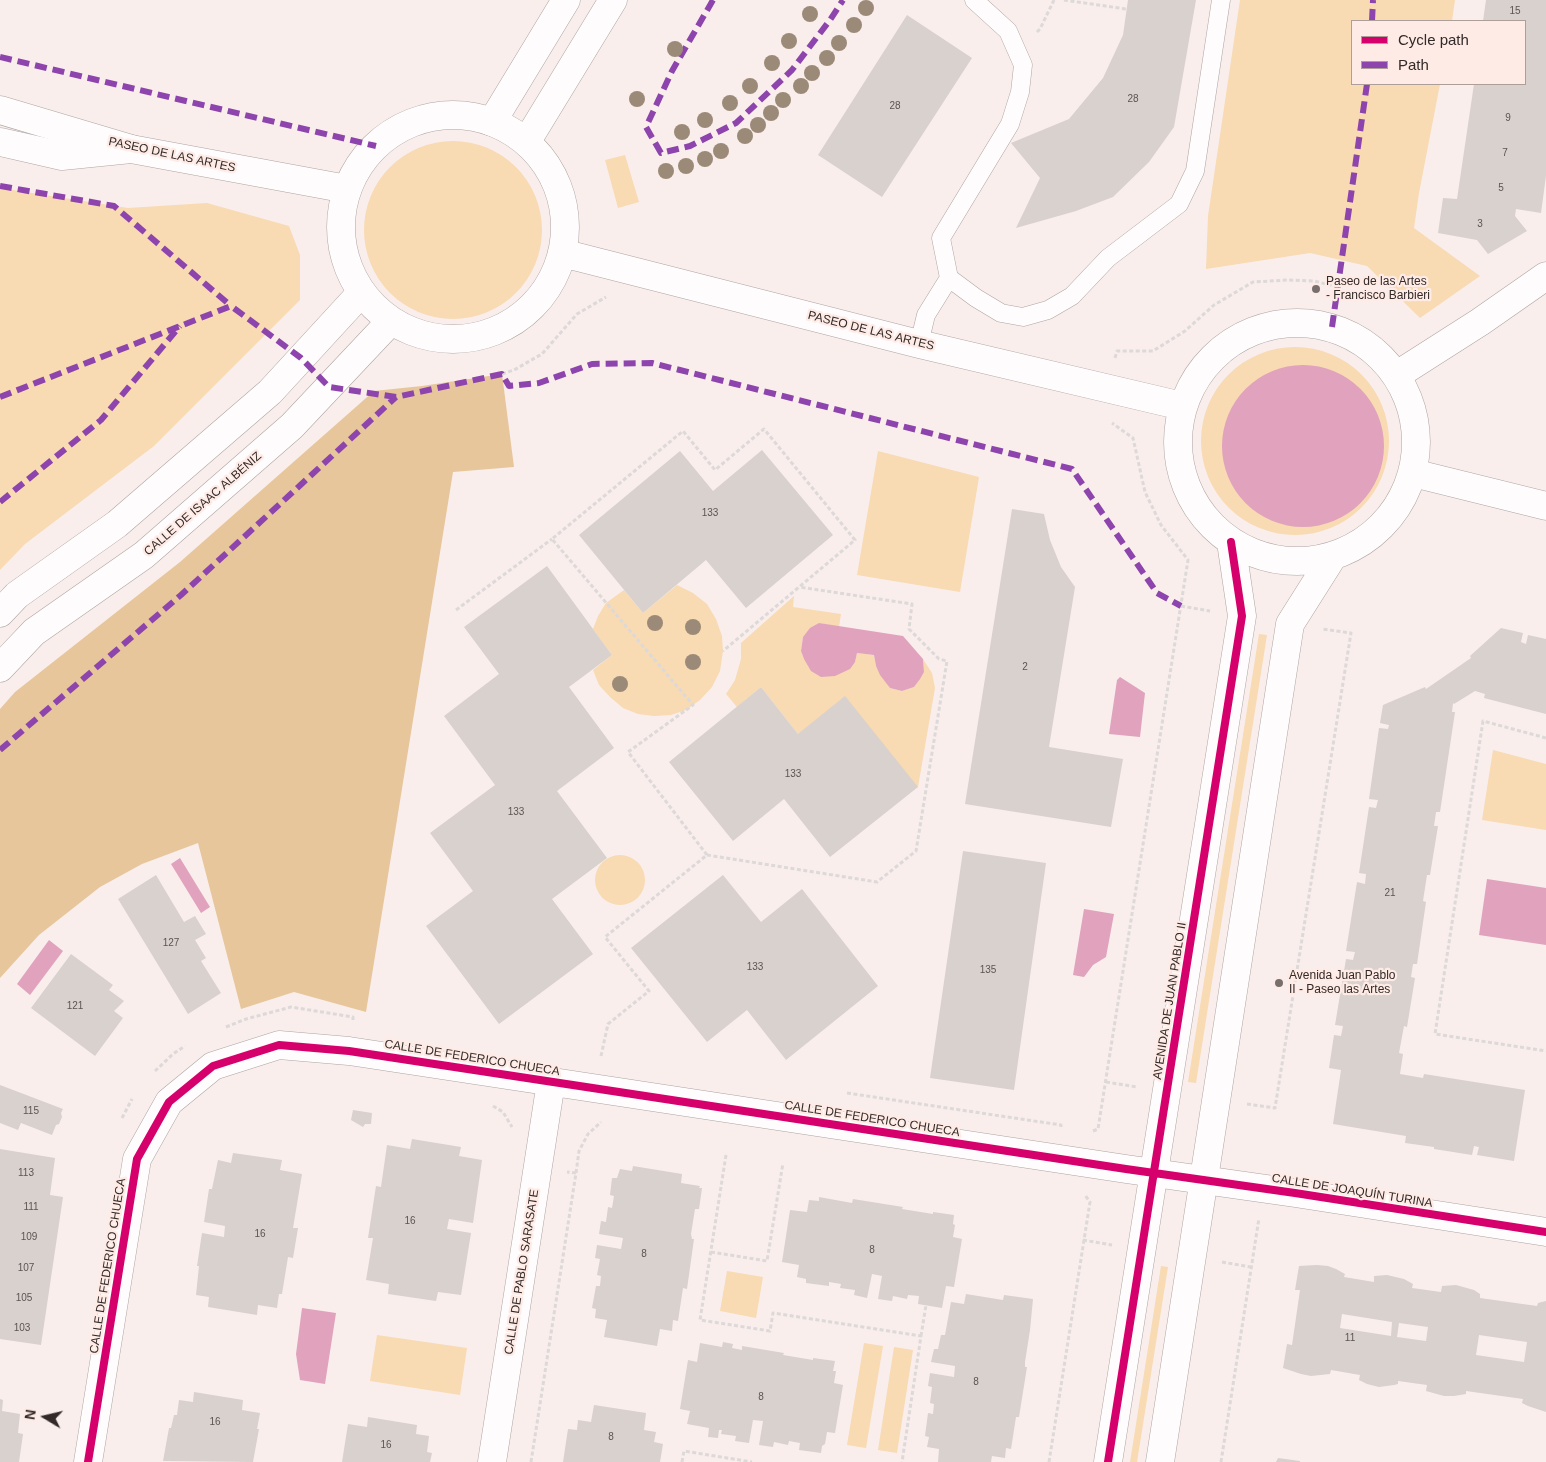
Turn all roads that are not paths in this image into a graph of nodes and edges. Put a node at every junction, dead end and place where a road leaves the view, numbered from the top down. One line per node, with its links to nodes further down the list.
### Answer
1 (566, 0): 6 (street)
2 (613, 0): 7 (street)
3 (974, 0): 13 (lane)
4 (1221, 0): 13 (lane)
5 (0, 110): 9 (street, PASEO DE LAS ARTES)
6 (492, 122): 7 (street); 10 (street)
7 (527, 141): 11 (street)
8 (0, 142): 9 (street)
9 (131, 149): 10 (street, PASEO DE LAS ARTES)
10 (346, 189): 14 (street)
11 (562, 253): 15 (street); 16 (street, PASEO DE LAS ARTES)
12 (1546, 276): 17 (street)
13 (949, 278): 16 (lane)
14 (361, 293): 15 (street); 23 (street)
15 (390, 322): 24 (street, CALLE DE ISAAC ALBÉNIZ)
16 (919, 344): 18 (street, PASEO DE LAS ARTES)
17 (1397, 375): 18 (street); 19 (street)
18 (1182, 406): 21 (street)
19 (1413, 473): 20 (street); 22 (street)
20 (1546, 506)
21 (1231, 542): 22 (street); 26 (street, AVENIDA DE JUAN PABLO II)
22 (1333, 556): 27 (street)
23 (0, 613)
24 (0, 668)
25 (551, 1082): 26 (street, CALLE DE FEDERICO CHUECA); 29 (street, CALLE DE FEDERICO CHUECA); 30 (street, CALLE DE PABLO SARASATE)
26 (1154, 1173): 27 (street, CALLE DE JOAQUÍN TURINA); 31 (street, AVENIDA DE JUAN PABLO II)
27 (1204, 1180): 28 (street, CALLE DE JOAQUÍN TURINA); 32 (street)
28 (1546, 1232)
29 (88, 1462)
30 (492, 1462)
31 (1108, 1462)
32 (1160, 1462)

